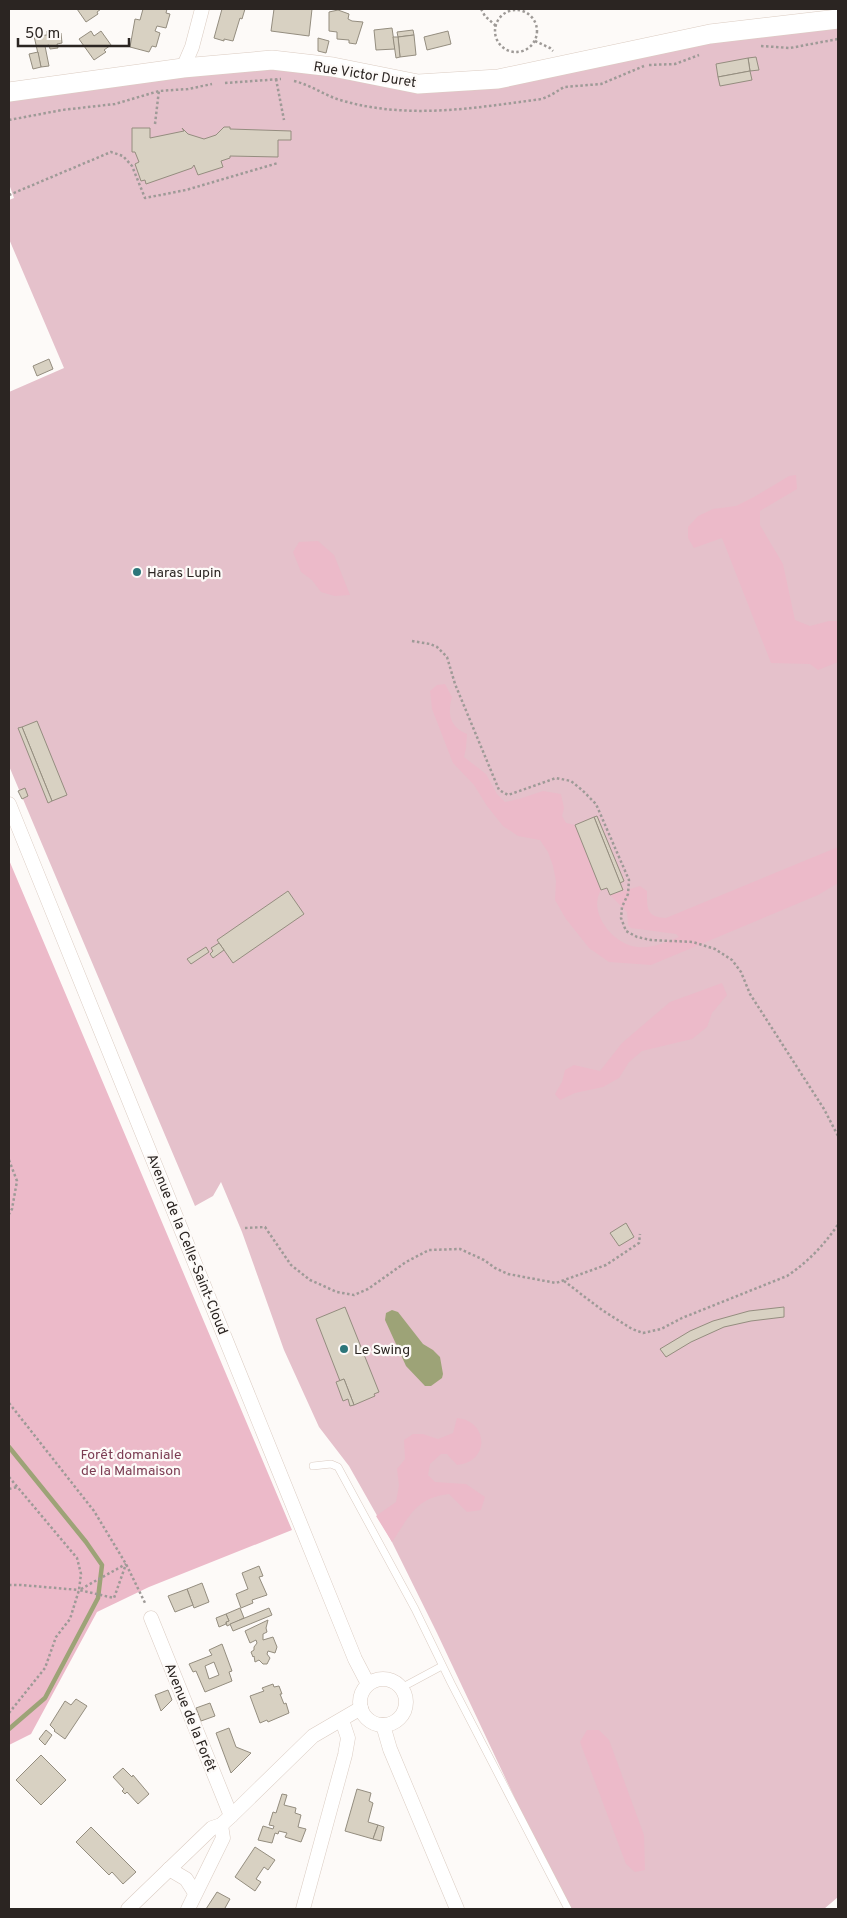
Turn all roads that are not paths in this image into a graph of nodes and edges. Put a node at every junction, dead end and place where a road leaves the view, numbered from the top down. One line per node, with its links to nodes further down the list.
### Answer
1 (202, 9): 3 (street)
2 (838, 19): 3 (street, Rue Victor Duret)
3 (183, 68): 4 (street, Rue Victor Duret)
4 (9, 92)
5 (9, 804): 9 (street, Avenue de la Celle-Saint-Cloud)
6 (313, 1466): 8 (lane)
7 (152, 1618): 14 (street, Avenue de la Forêt)
8 (442, 1666): 10 (lane); 20 (lane)
9 (368, 1684): 10 (street); 11 (street)
10 (401, 1688): 13 (street)
11 (361, 1708): 12 (street); 13 (street)
12 (342, 1720): 14 (street); 18 (street)
13 (383, 1725): 19 (street)
14 (226, 1821): 15 (street); 16 (street)
15 (169, 1869): 16 (street); 17 (street)
16 (192, 1901)
17 (128, 1909)
18 (303, 1909)
19 (457, 1909)
20 (568, 1909)

